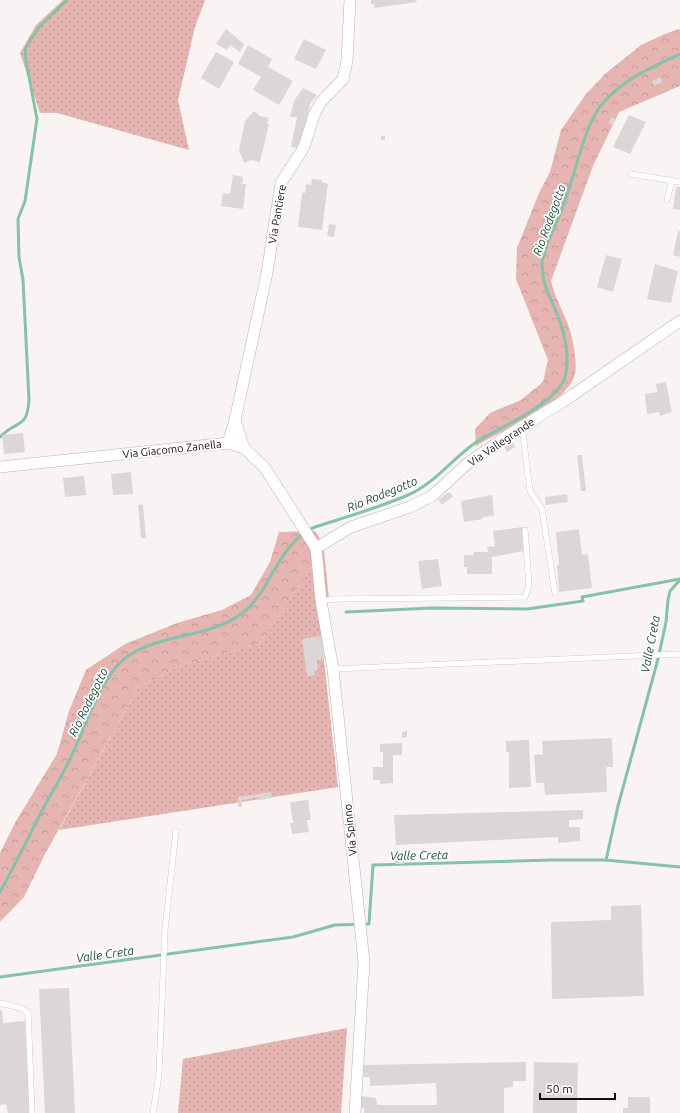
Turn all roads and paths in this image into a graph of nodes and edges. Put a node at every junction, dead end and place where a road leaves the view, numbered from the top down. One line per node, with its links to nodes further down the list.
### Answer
1 (350, 0): 7 (street, Via Pantiere)
2 (631, 174): 3 (lane)
3 (672, 180): 4 (lane); 5 (lane)
4 (680, 182)
5 (667, 200)
6 (680, 321): 8 (street, Via Vallegrande)
7 (235, 420): 9 (street, Via Pantiere); 10 (street)
8 (522, 426): 13 (street, Via Vallegrande); 14 (lane)
9 (228, 443): 10 (street, Via Giacomo Zanella); 11 (street, Via Giacomo Zanella)
10 (244, 448): 13 (street, Via Giacomo Zanella)
11 (0, 467)
12 (525, 530): 15 (lane)
13 (316, 548): 15 (street, Via Spinno)
14 (555, 593)
15 (321, 601): 17 (street, Via Spinno)
16 (680, 654): 17 (lane)
17 (333, 669): 22 (street, Via Spinno)
18 (176, 831): 21 (lane)
19 (0, 1003): 20 (lane)
20 (32, 1113)
21 (153, 1113)
22 (355, 1113)

